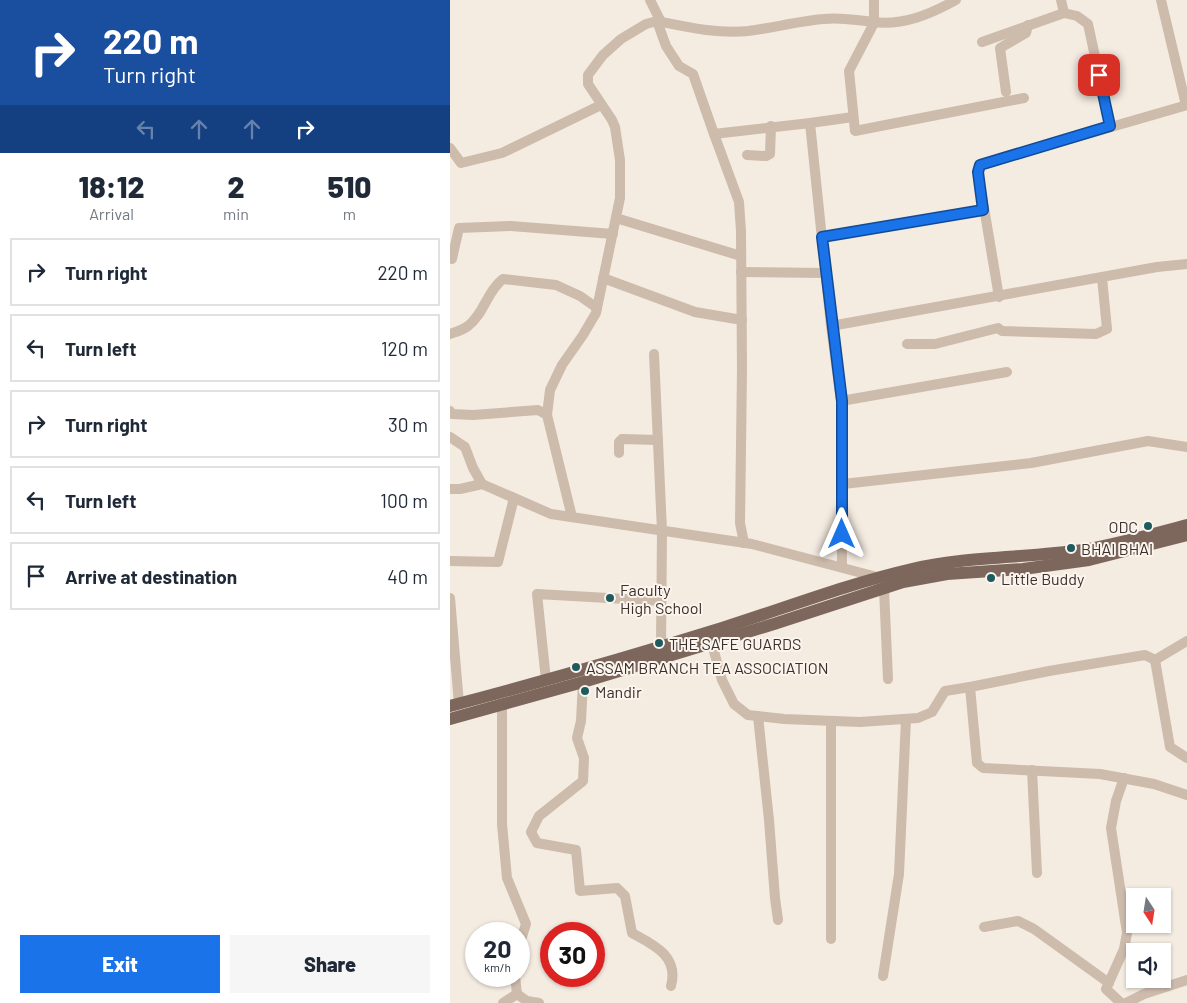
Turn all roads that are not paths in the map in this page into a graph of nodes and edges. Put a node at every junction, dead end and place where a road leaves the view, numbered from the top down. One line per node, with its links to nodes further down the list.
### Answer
1 (650, 0): 7 (street)
2 (874, 0): 8 (street)
3 (956, 0): 8 (street)
4 (1061, 0): 6 (street)
5 (1161, 0): 14 (street)
6 (1064, 13): 9 (street); 18 (street)
7 (659, 22): 8 (street); 13 (street); 19 (street)
8 (874, 23): 15 (street)
9 (1028, 25): 10 (street); 11 (street)
10 (982, 42)
11 (1006, 92)
12 (1024, 98): 15 (street)
13 (601, 105): 20 (street); 23 (street)
14 (1186, 105): 18 (street)
15 (853, 117): 16 (street)
16 (810, 123): 17 (street); 25 (street)
17 (771, 126): 19 (street); 21 (street)
18 (1110, 126): 22 (street)
19 (714, 134): 26 (street)
20 (450, 148)
21 (747, 155)
22 (983, 210): 25 (street); 33 (street)
23 (616, 218): 24 (street); 26 (street)
24 (613, 234): 27 (street); 31 (street)
25 (822, 237): 30 (street)
26 (741, 256): 29 (street)
27 (452, 259)
28 (1187, 264): 32 (street)
29 (741, 272): 30 (street); 35 (street)
30 (826, 273): 36 (street)
31 (604, 278): 34 (street); 35 (street)
32 (1102, 278): 33 (street); 38 (street)
33 (999, 297): 36 (street)
34 (597, 308): 37 (street); 43 (street)
35 (742, 320): 56 (street)
36 (831, 326): 41 (street)
37 (450, 334)
38 (907, 344)
39 (654, 354): 45 (street)
40 (1007, 372): 41 (street)
41 (842, 401): 49 (street)
42 (450, 411): 43 (street)
43 (547, 415): 52 (street)
44 (450, 437): 48 (street)
45 (658, 440): 47 (street); 54 (street)
46 (1187, 447): 49 (street)
47 (619, 453)
48 (482, 484): 50 (street); 51 (street)
49 (842, 484): 58 (street)
50 (450, 489)
51 (514, 498): 52 (street); 57 (street)
52 (572, 517): 54 (street)
53 (1187, 525): 59 (main road)
54 (662, 531): 56 (street); 62 (street)
55 (1187, 535): 60 (main road)
56 (744, 543): 58 (street)
57 (450, 561)
58 (842, 567): 59 (street)
59 (877, 577): 60 (street); 63 (main road)
60 (884, 589): 63 (main road); 67 (street)
61 (450, 598): 71 (street)
62 (661, 601): 65 (street); 68 (street)
63 (710, 637): 65 (main road); 69 (main road); 73 (street)
64 (1187, 641): 66 (street)
65 (661, 646): 68 (main road)
66 (1155, 660): 70 (street); 77 (street)
67 (888, 679)
68 (546, 680): 71 (main road)
69 (583, 682): 72 (main road); 89 (street)
70 (970, 687): 75 (street); 78 (street)
71 (455, 705)
72 (502, 705): 74 (main road); 83 (street)
73 (758, 716): 76 (street); 82 (street)
74 (450, 719)
75 (906, 719): 76 (street); 86 (street)
76 (831, 721): 85 (street)
77 (1187, 758)
78 (1032, 770): 79 (street); 81 (street)
79 (1124, 778): 80 (street); 88 (street)
80 (1187, 795)
81 (1037, 872)
82 (778, 920)
83 (525, 922)
84 (984, 927): 88 (street)
85 (831, 939)
86 (883, 976)
87 (1187, 980): 95 (street)
88 (1109, 983): 94 (street)
89 (671, 986)
90 (516, 987): 91 (street)
91 (517, 994): 92 (street); 93 (street)
92 (502, 1003)
93 (539, 1003)
94 (1120, 1003)
95 (1126, 1003)

